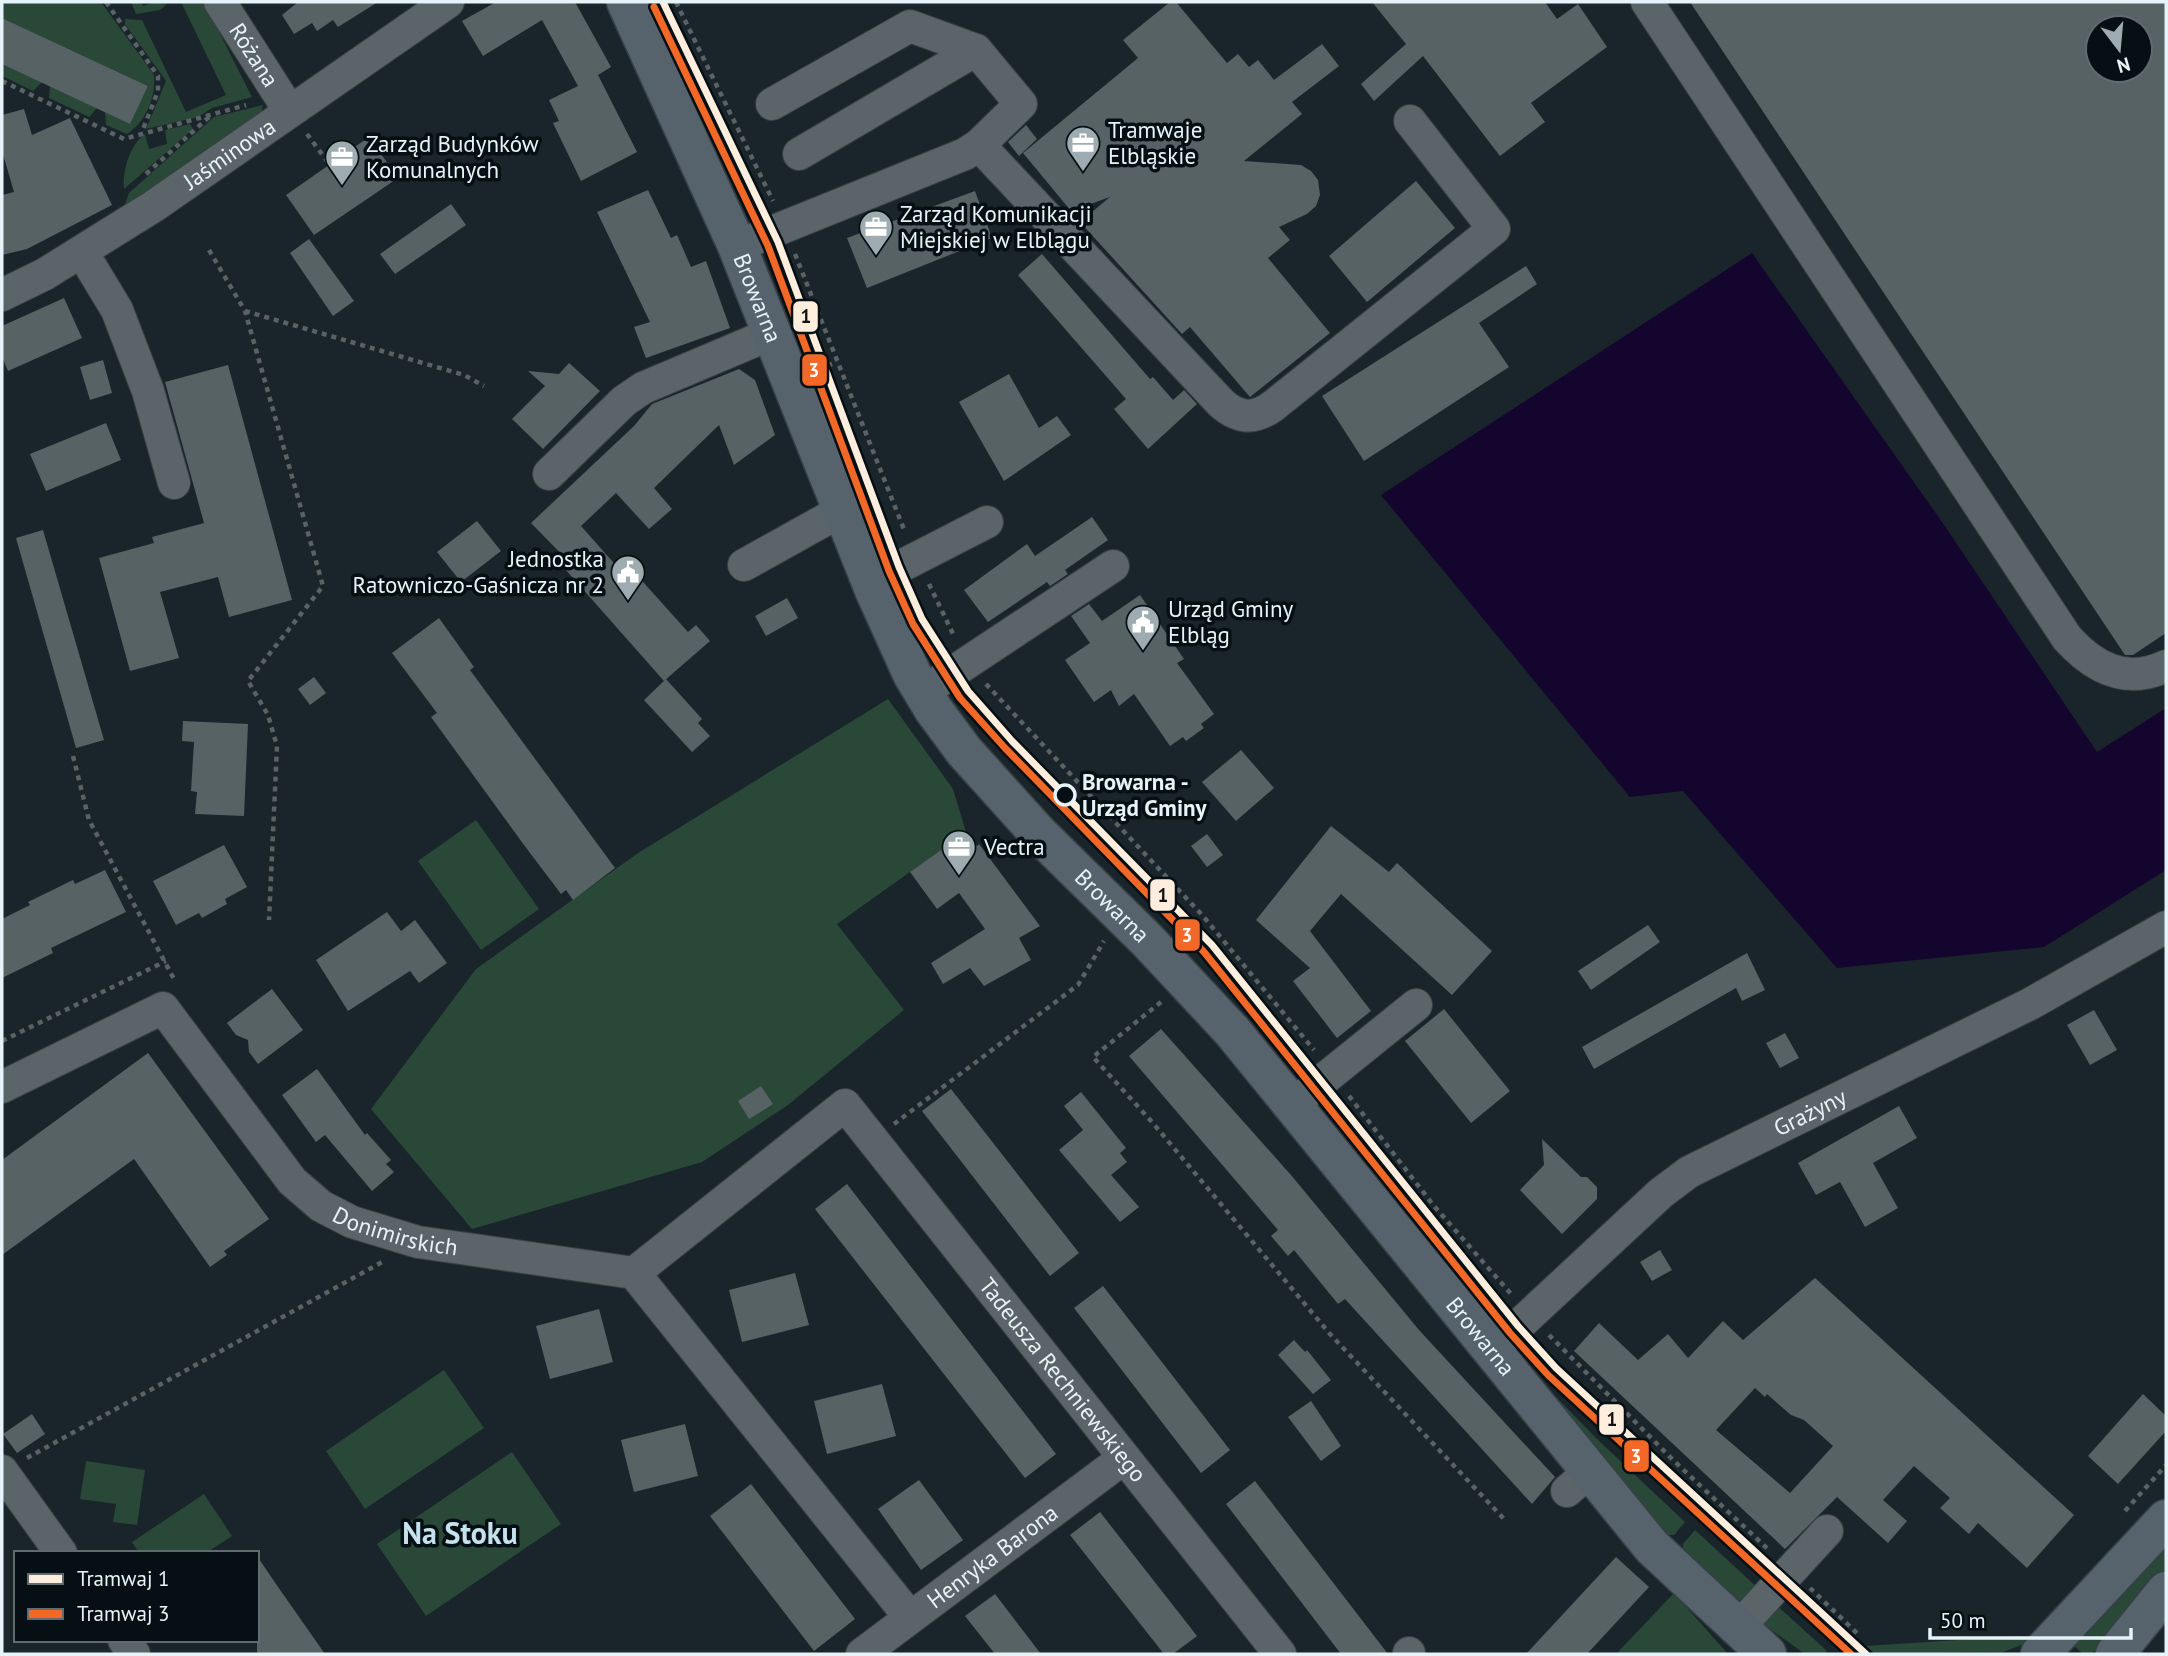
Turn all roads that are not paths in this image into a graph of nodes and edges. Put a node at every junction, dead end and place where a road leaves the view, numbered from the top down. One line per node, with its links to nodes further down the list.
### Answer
1 (220, 2): 7 (street, Różana)
2 (448, 2): 7 (street, Jaśminowa)
3 (626, 2): 11 (main road, Browarna)
4 (1647, 2): 22 (street)
5 (976, 50): 6 (street); 9 (street); 10 (street)
6 (772, 104)
7 (298, 121): 12 (street, Jaśminowa)
8 (1410, 121): 9 (street)
9 (979, 145): 11 (street)
10 (799, 154)
11 (737, 246): 14 (main road, Browarna)
12 (82, 252): 13 (street, Jaśminowa); 16 (street)
13 (2, 295)
14 (774, 333): 15 (street); 17 (main road, Browarna)
15 (549, 474)
16 (174, 483)
17 (841, 511): 19 (street); 21 (main road, Browarna)
18 (987, 522): 21 (street)
19 (744, 565)
20 (1113, 566): 23 (street)
21 (870, 582): 23 (main road, Browarna)
22 (2166, 666)
23 (923, 692): 27 (main road, Browarna)
24 (2166, 927): 29 (street, Grażyny)
25 (1416, 1005): 27 (street)
26 (2, 1087): 28 (street, Donimirskich)
27 (1292, 1105): 29 (main road, Browarna)
28 (634, 1273): 30 (street, Tadeusza Rechniewskiego); 36 (street)
29 (1491, 1351): 37 (main road, Browarna)
30 (1124, 1458): 36 (street, Henryka Barona); 39 (street, Tadeusza Rechniewskiego)
31 (2, 1472): 34 (street)
32 (2166, 1519): 41 (main road)
33 (1827, 1531): 37 (street)
34 (60, 1551)
35 (2166, 1591): 42 (main road)
36 (909, 1616): 38 (street, Henryka Barona)
37 (1738, 1628): 40 (main road, Browarna)
38 (862, 1654)
39 (1280, 1654)
40 (1767, 1654)
41 (2040, 1654)
42 (2115, 1654)

